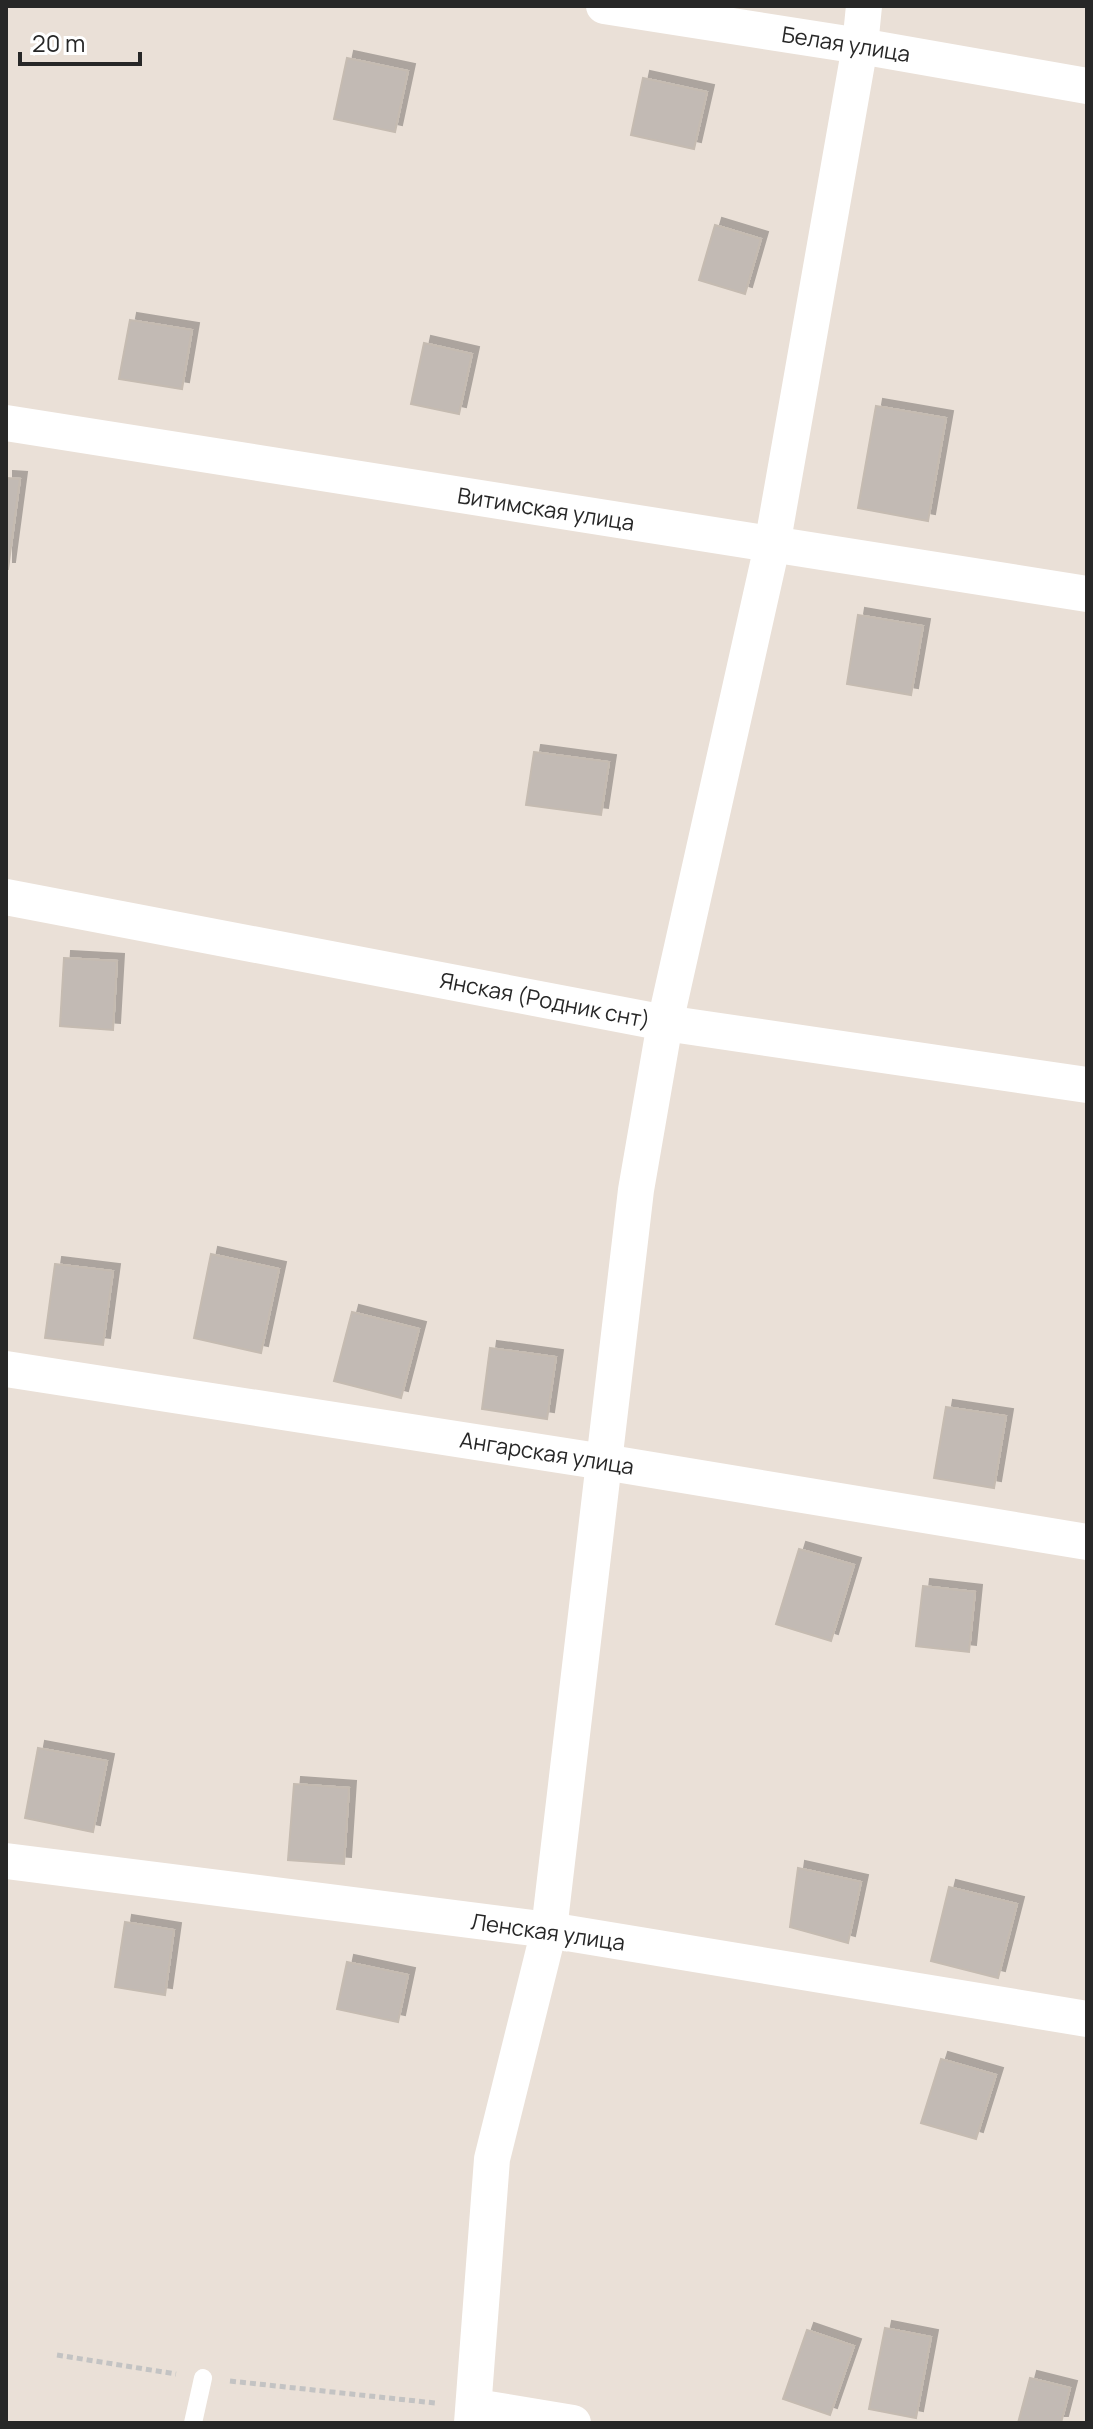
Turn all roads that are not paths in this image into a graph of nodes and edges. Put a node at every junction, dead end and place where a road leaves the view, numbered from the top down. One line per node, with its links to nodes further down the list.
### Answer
1 (604, 6): 3 (street, Белая улица)
2 (864, 6): 3 (street)
3 (860, 46): 4 (street, Белая улица); 6 (street)
4 (1087, 86)
5 (6, 423): 6 (street, Витимская улица)
6 (772, 546): 7 (street, Витимская улица); 9 (street)
7 (1087, 594)
8 (6, 897): 9 (street, Янская (Родник снт))
9 (665, 1023): 10 (street, Янская (Родник снт)); 12 (street)
10 (1087, 1085)
11 (6, 1369): 12 (street, Ангарская улица)
12 (604, 1462): 13 (street, Ангарская улица); 15 (street)
13 (1087, 1542)
14 (6, 1861): 15 (street, Ленская улица)
15 (549, 1930): 16 (street, Ленская улица); 18 (street)
16 (1087, 2019)
17 (203, 2378): 19 (lane)
18 (474, 2415): 20 (street)
19 (193, 2423)
20 (573, 2423)

